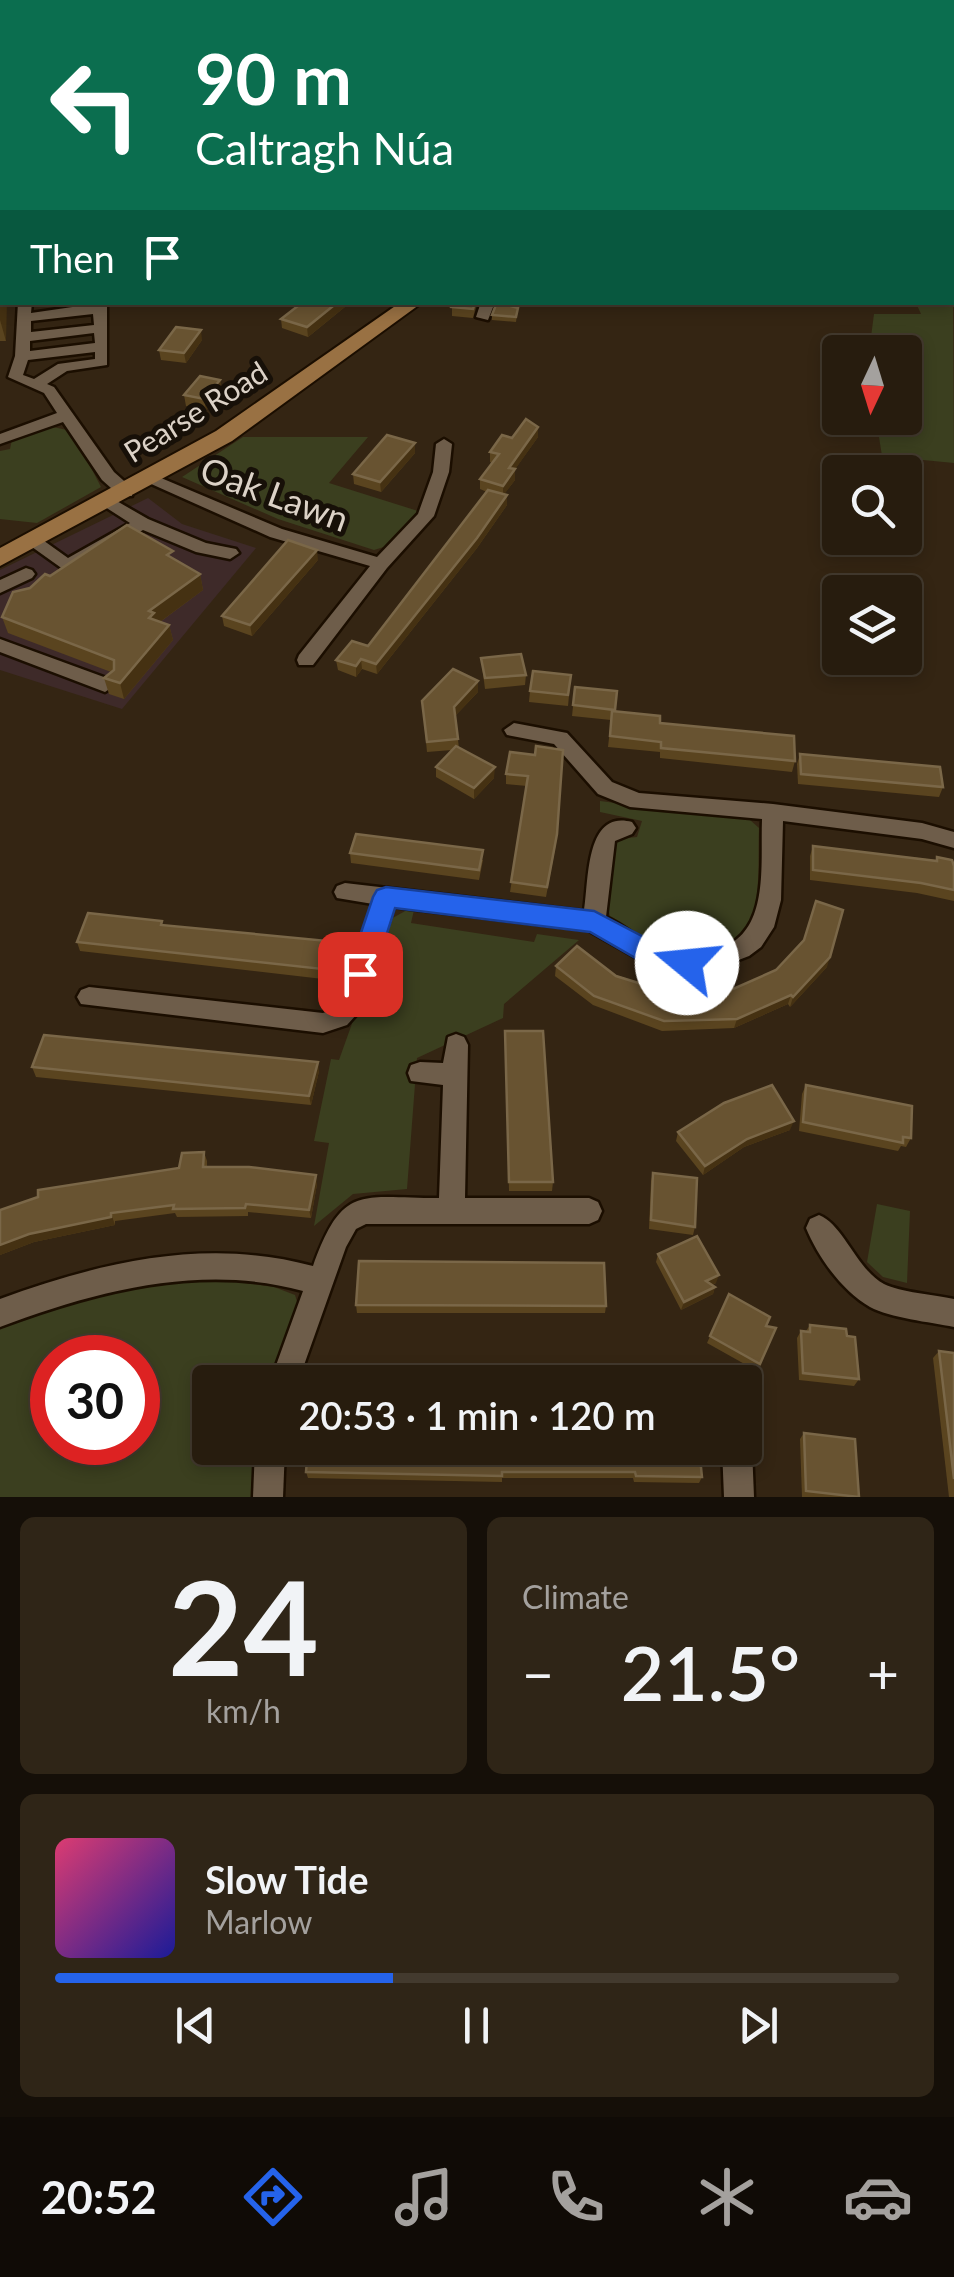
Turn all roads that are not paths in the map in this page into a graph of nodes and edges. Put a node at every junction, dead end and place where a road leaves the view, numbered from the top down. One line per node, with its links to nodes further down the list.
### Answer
1 (410, 305): 12 (main road, Pearse Road)
2 (101, 306): 3 (street); 4 (street)
3 (24, 310): 5 (street)
4 (102, 328): 5 (street); 6 (street)
5 (23, 337): 7 (street)
6 (102, 347): 7 (street); 8 (street)
7 (22, 356): 8 (street)
8 (37, 384): 9 (street)
9 (66, 416): 10 (street); 13 (street)
10 (0, 439)
11 (444, 444): 18 (street, Oak Lawn)
12 (148, 479): 13 (main road, Pearse Road); 18 (street, Oak Lawn)
13 (117, 497): 14 (street); 15 (main road, Pearse Road)
14 (142, 523): 15 (street); 16 (street)
15 (34, 542): 17 (main road, Pearse Road)
16 (230, 553)
17 (0, 558)
18 (381, 564): 22 (street, Oak Lawn)
19 (26, 574): 20 (street)
20 (0, 587)
21 (0, 645): 23 (street)
22 (306, 660)
23 (105, 686)
24 (514, 730): 25 (street)
25 (773, 812): 27 (street); 30 (street)
26 (625, 828): 30 (street)
27 (954, 840)
28 (345, 892): 29 (street)
29 (386, 897): 30 (street); 31 (street)
30 (594, 922)
31 (89, 997)
32 (456, 1045): 34 (street)
33 (420, 1073): 34 (street)
34 (455, 1074): 35 (street)
35 (452, 1211): 36 (street); 38 (street)
36 (589, 1211)
37 (819, 1228): 40 (street)
38 (322, 1282): 39 (street); 41 (street)
39 (0, 1313)
40 (954, 1313)
41 (290, 1365)
42 (269, 1465): 44 (street)
43 (737, 1465): 45 (street)
44 (268, 1497)
45 (738, 1497)

